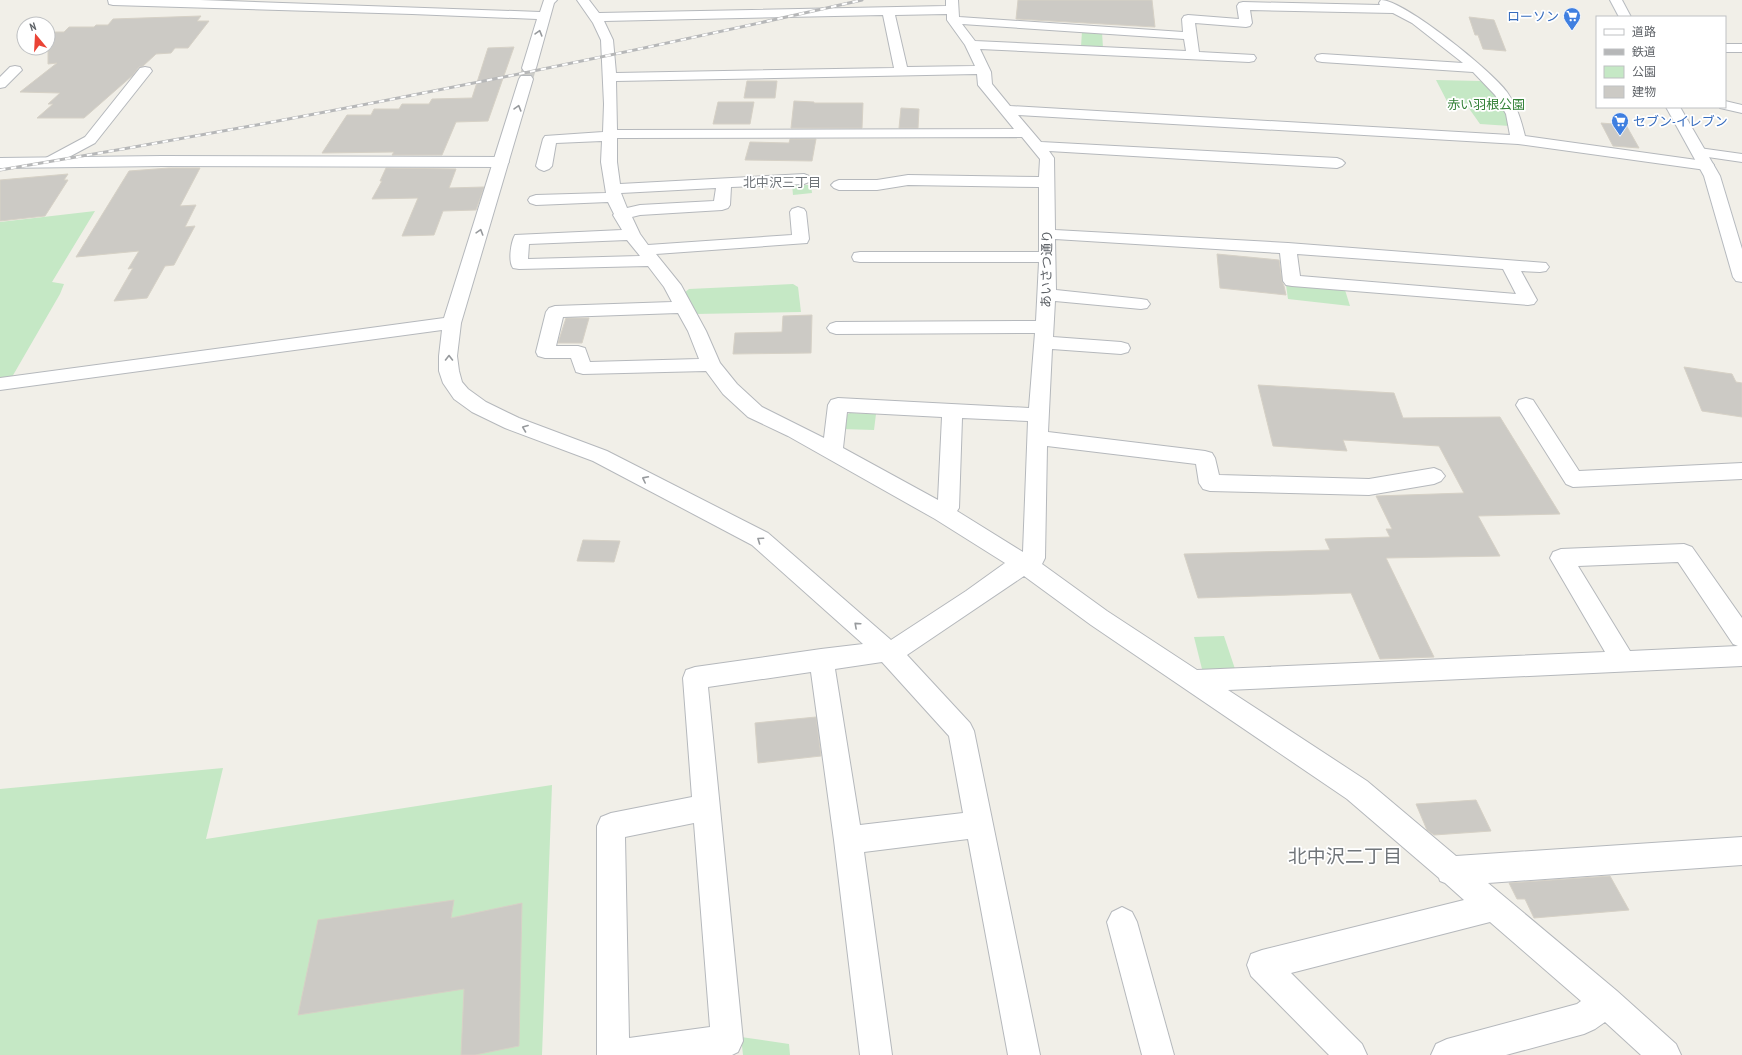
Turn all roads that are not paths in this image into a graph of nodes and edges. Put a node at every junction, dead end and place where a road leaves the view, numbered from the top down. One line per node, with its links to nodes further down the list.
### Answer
1 (551, 0): 10 (street)
2 (583, 0): 12 (street)
3 (1378, 0): 8 (street)
4 (1616, 0): 11 (street)
5 (113, 1): 10 (street)
6 (1270, 3): 8 (street); 13 (street)
7 (952, 10): 9 (street); 13 (street); 14 (street, あいさつ通り)
8 (1397, 10): 20 (street)
9 (888, 12): 12 (street); 24 (street)
10 (544, 16): 38 (street, one-way to 10)
11 (1624, 16)
12 (596, 17): 25 (street)
13 (1190, 36): 17 (street)
14 (971, 45): 17 (street); 22 (street, あいさつ通り)
15 (1726, 48): 16 (street)
16 (1742, 48)
17 (1193, 55): 18 (street)
18 (1249, 58)
19 (1322, 58): 20 (street)
20 (1477, 68): 33 (street)
21 (15, 70): 26 (street)
22 (983, 70): 24 (street); 30 (street, あいさつ通り)
23 (145, 71): 37 (street)
24 (901, 72): 25 (street)
25 (609, 77): 32 (street)
26 (0, 84)
27 (1726, 105): 29 (street)
28 (1674, 108): 35 (street)
29 (1742, 109)
30 (1006, 110): 31 (street, あいさつ通り); 33 (street)
31 (1025, 133): 32 (street); 34 (street, あいさつ通り)
32 (610, 135): 41 (street); 46 (street)
33 (1518, 140): 35 (street)
34 (1037, 146): 40 (street); 43 (street, あいさつ通り)
35 (1702, 158): 36 (street); 58 (street)
36 (1742, 158)
37 (49, 162): 38 (street); 39 (street)
38 (501, 162): 62 (street, one-way to 38)
39 (0, 163)
40 (1337, 163)
41 (544, 166)
42 (804, 179): 44 (street)
43 (1047, 182): 45 (street); 50 (street, あいさつ通り)
44 (724, 183): 46 (street); 49 (street)
45 (840, 185)
46 (613, 193): 47 (street); 49 (street)
47 (536, 200)
48 (798, 212): 53 (street)
49 (621, 215): 51 (street)
50 (1046, 234): 52 (street); 55 (street, あいさつ通り)
51 (632, 235): 53 (street); 53 (street)
52 (1288, 248): 56 (street); 56 (street)
53 (647, 255): 61 (street)
54 (860, 257): 55 (street)
55 (1048, 257): 59 (street, あいさつ通り)
56 (1509, 265): 57 (street)
57 (1540, 267)
58 (1742, 277)
59 (1047, 295): 60 (street); 64 (street, あいさつ通り)
60 (1141, 304)
61 (683, 307): 66 (street); 66 (street)
62 (452, 323): 67 (street); 78 (street, one-way to 62)
63 (836, 328): 64 (street)
64 (1044, 334): 65 (street); 70 (street, あいさつ通り)
65 (1122, 348)
66 (711, 365): 72 (street)
67 (0, 384)
68 (1526, 405): 73 (street)
69 (952, 411): 70 (street); 72 (street); 75 (street)
70 (1038, 415): 71 (street, あいさつ通り)
71 (1038, 438): 74 (street); 76 (street, あいさつ通り)
72 (832, 452): 75 (street)
73 (1742, 471)
74 (1434, 476)
75 (943, 513): 76 (street)
76 (1027, 566): 78 (street); 82 (street)
77 (1742, 637): 81 (street)
78 (887, 651): 80 (street); 84 (street)
79 (1742, 656): 81 (street)
80 (821, 659): 83 (street); 85 (street)
81 (1624, 662): 82 (street)
82 (1194, 681): 87 (street)
83 (707, 807): 91 (street); 92 (street)
84 (978, 824): 85 (street); 94 (street)
85 (848, 840): 93 (street)
86 (1742, 851): 87 (street)
87 (1450, 871): 88 (street)
88 (1493, 907): 90 (street); 96 (street)
89 (1122, 922): 95 (street)
90 (1606, 1002): 97 (street); 98 (street)
91 (613, 1055)
92 (622, 1055)
93 (876, 1055)
94 (1024, 1055)
95 (1158, 1055)
96 (1351, 1055)
97 (1447, 1055)
98 (1665, 1055)

